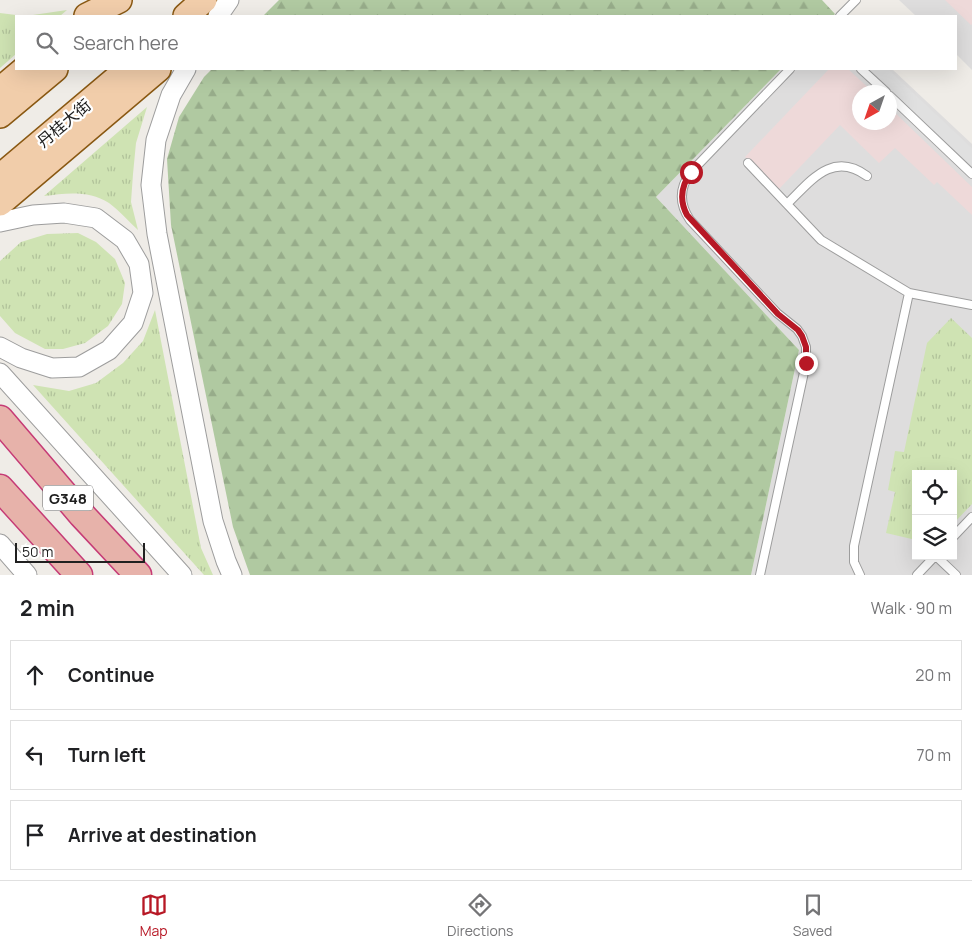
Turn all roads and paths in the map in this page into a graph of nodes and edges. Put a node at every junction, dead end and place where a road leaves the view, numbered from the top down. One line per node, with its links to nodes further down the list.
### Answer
1 (119, 0): 6 (main road)
2 (134, 0): 7 (main road)
3 (206, 0): 8 (main road); 9 (main road)
4 (229, 0): 10 (street)
5 (856, 0): 11 (lane)
6 (89, 15)
7 (117, 15)
8 (187, 15)
9 (197, 15)
10 (219, 15)
11 (841, 15)
12 (24, 70): 20 (main road)
13 (54, 70): 22 (main road)
14 (127, 70): 26 (main road, 丹桂大街)
15 (157, 70): 27 (main road)
16 (185, 70): 45 (street)
17 (789, 70): 46 (lane)
18 (862, 70): 19 (lane)
19 (878, 85)
20 (0, 90)
21 (897, 103): 24 (lane)
22 (0, 115)
23 (748, 163): 28 (lane)
24 (972, 174)
25 (867, 176): 28 (lane)
26 (0, 177)
27 (0, 203)
28 (787, 204): 30 (lane)
29 (0, 222): 32 (street)
30 (909, 292): 31 (lane); 47 (lane)
31 (972, 305)
32 (0, 348)
33 (6, 380): 44 (street)
34 (0, 419): 43 (highway, G348)
35 (0, 488): 42 (highway, G348)
36 (972, 517): 37 (lane)
37 (957, 533)
38 (0, 544): 41 (street)
39 (932, 560): 48 (lane)
40 (940, 560): 49 (lane)
41 (27, 575)
42 (79, 575)
43 (138, 575)
44 (182, 575)
45 (232, 575)
46 (760, 575)
47 (860, 575)
48 (917, 575)
49 (956, 575)

